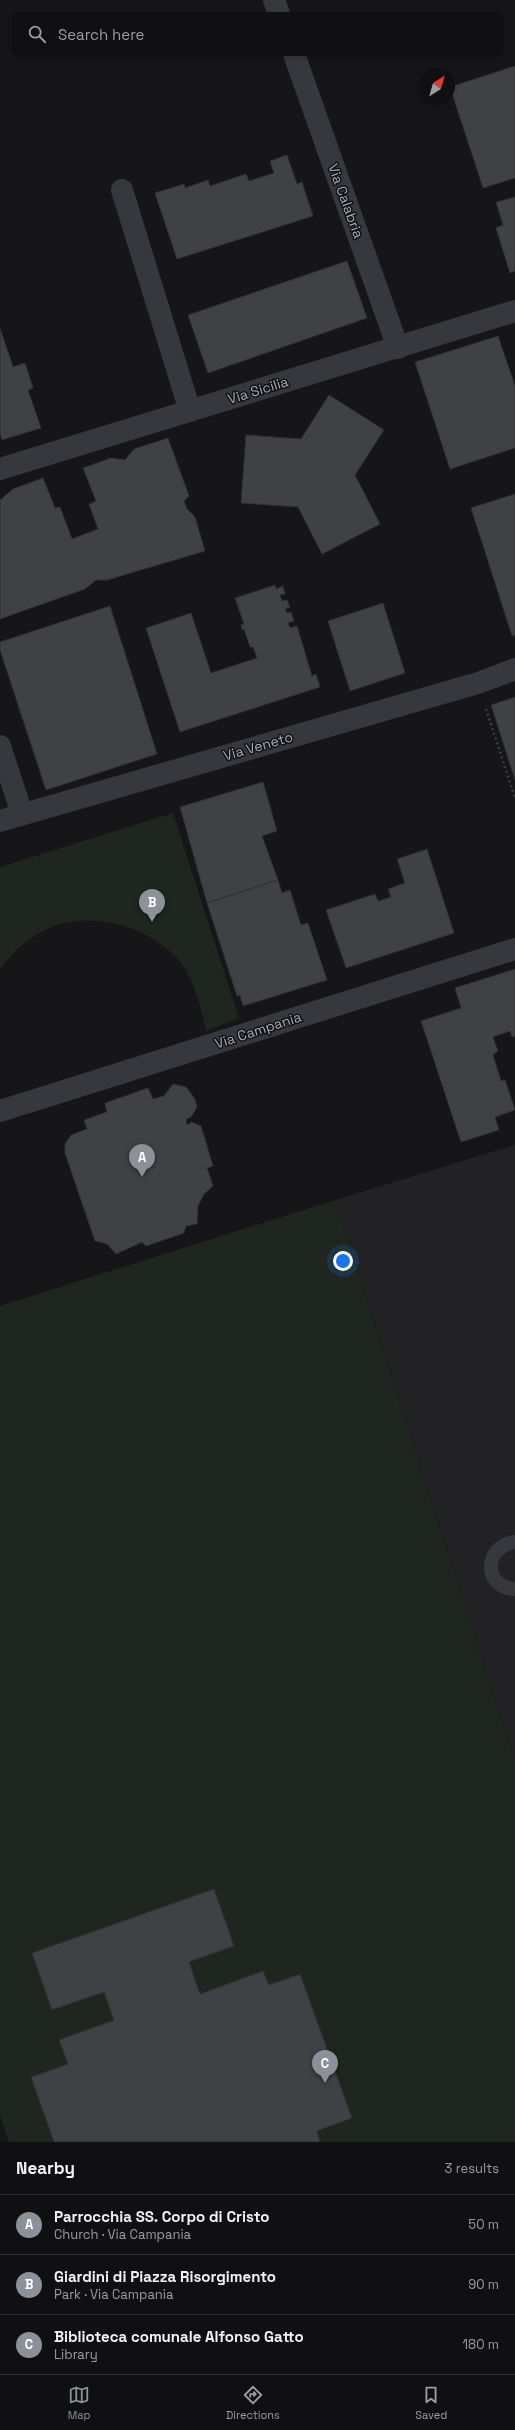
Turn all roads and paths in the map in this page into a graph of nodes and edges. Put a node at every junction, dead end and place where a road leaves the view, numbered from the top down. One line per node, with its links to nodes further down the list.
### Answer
1 (274, 0): 2 (street)
2 (278, 12)
3 (295, 56): 6 (street, Via Calabria)
4 (122, 190): 7 (street)
5 (515, 311): 6 (street, Via Sicilia)
6 (398, 348): 7 (street, Via Sicilia)
7 (190, 411): 8 (street, Via Sicilia)
8 (0, 469)
9 (515, 669): 10 (street, Via Veneto)
10 (478, 683): 12 (path); 13 (street, Via Veneto)
11 (0, 746): 13 (street)
12 (515, 798)
13 (22, 814): 14 (street, Via Veneto)
14 (0, 821)
15 (515, 948): 16 (street, Via Campania)
16 (0, 1111)
17 (515, 1542): 18 (lane)
18 (515, 1589)

